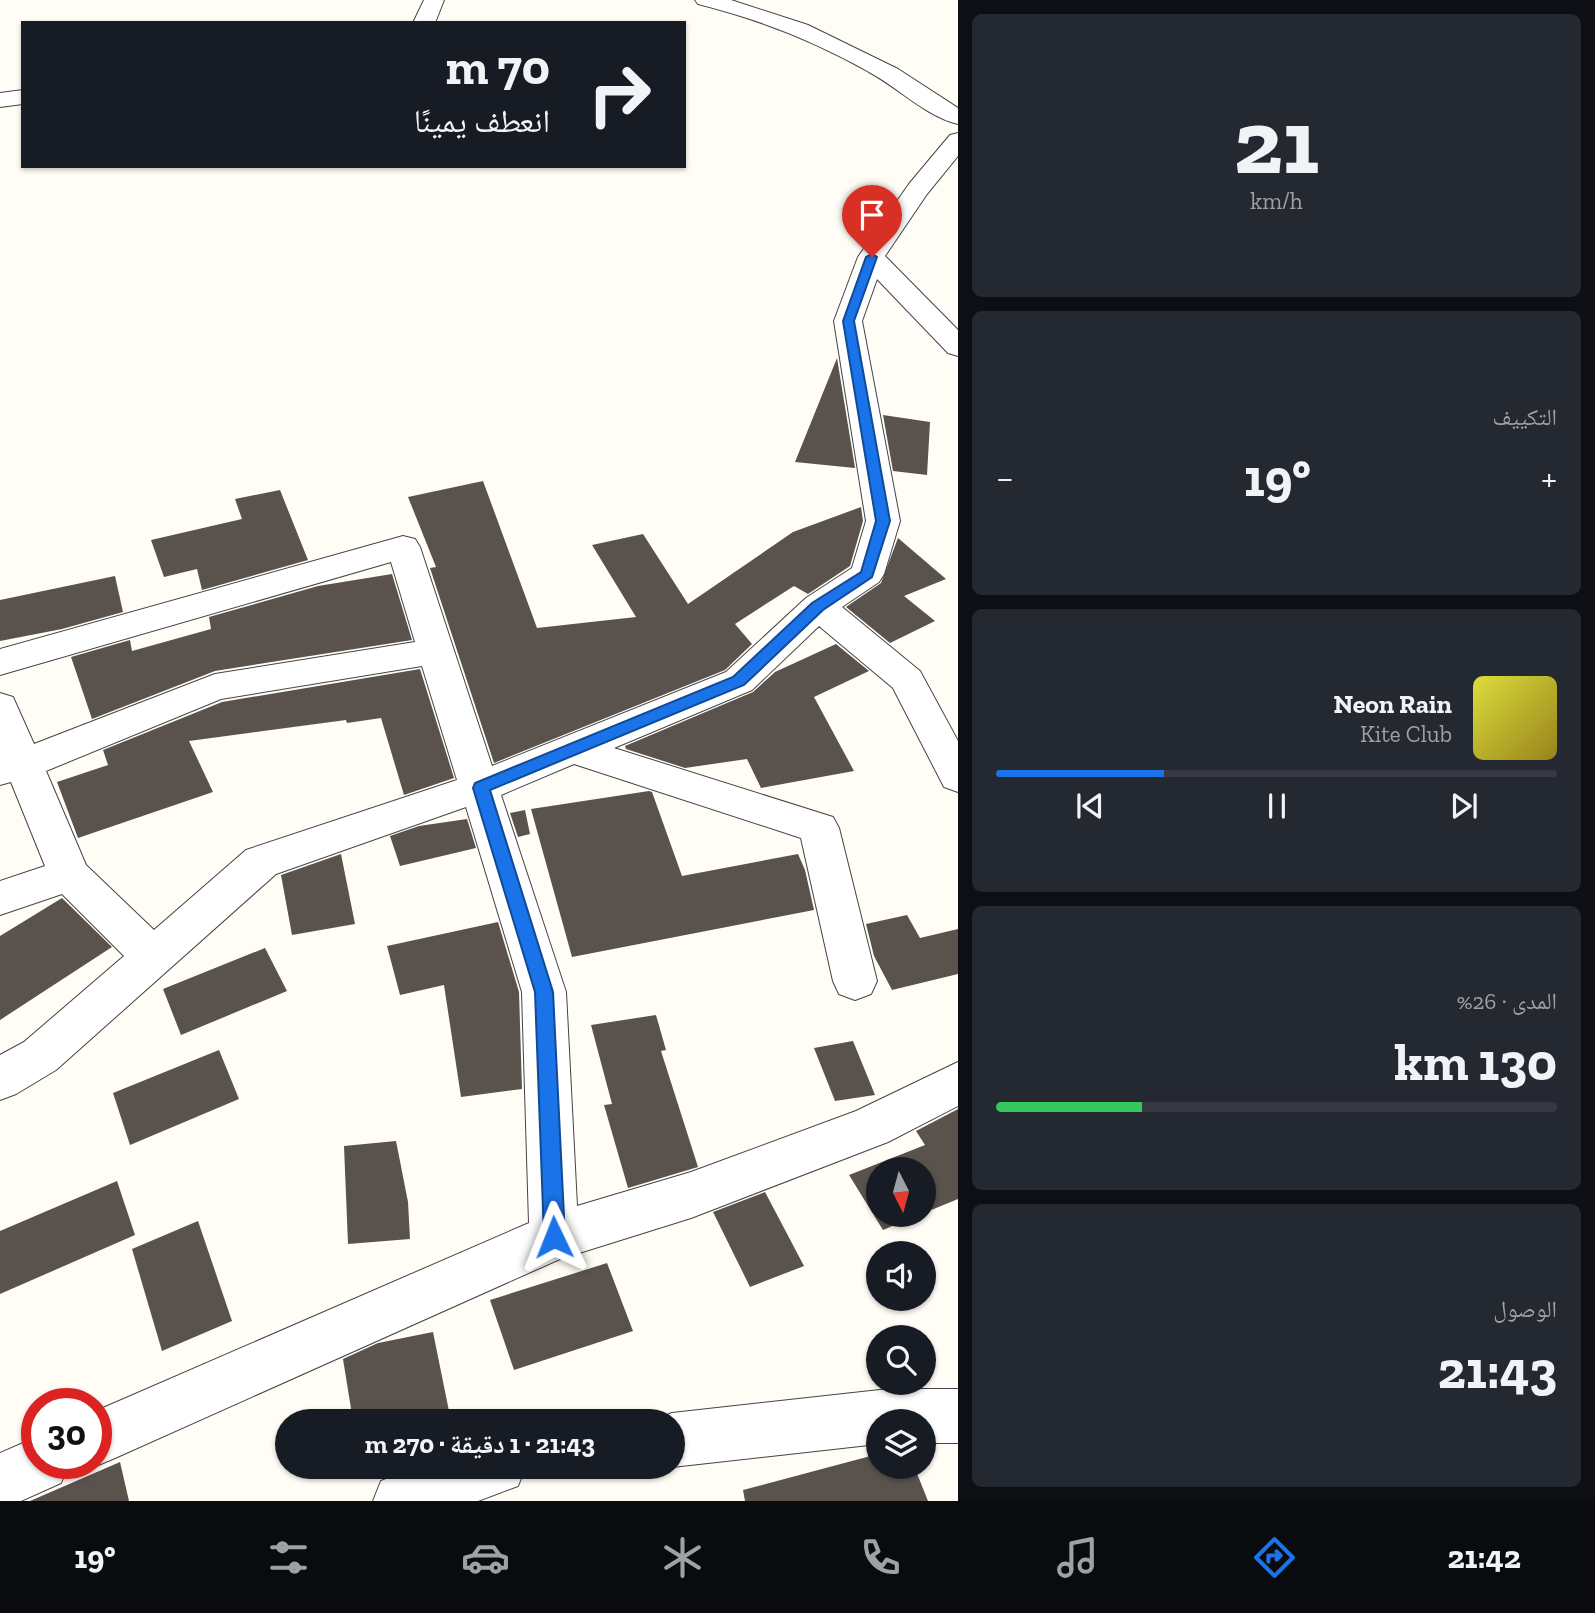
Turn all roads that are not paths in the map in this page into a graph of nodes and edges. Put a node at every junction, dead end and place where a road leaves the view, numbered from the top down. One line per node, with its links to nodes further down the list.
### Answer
1 (434, 0): 3 (street)
2 (705, 0): 6 (street)
3 (425, 21)
4 (21, 97): 5 (street)
5 (0, 100)
6 (958, 117)
7 (958, 140): 8 (street)
8 (872, 257): 9 (street); 10 (street)
9 (958, 347)
10 (818, 606): 14 (street); 16 (street)
11 (437, 651): 12 (street); 15 (street); 17 (street)
12 (0, 662)
13 (0, 707): 15 (street)
14 (575, 750): 17 (street); 21 (street)
15 (11, 767): 18 (street)
16 (958, 777)
17 (481, 788): 20 (street); 24 (street)
18 (69, 875): 19 (street); 20 (street)
19 (0, 898)
20 (152, 956): 22 (street)
21 (855, 981)
22 (0, 1079)
23 (958, 1083): 24 (street)
24 (554, 1237): 26 (street)
25 (958, 1416): 27 (street)
26 (112, 1431)
27 (685, 1439)
28 (21, 1472): 30 (street)
29 (462, 1479): 31 (street)
30 (0, 1482)
31 (401, 1501)

